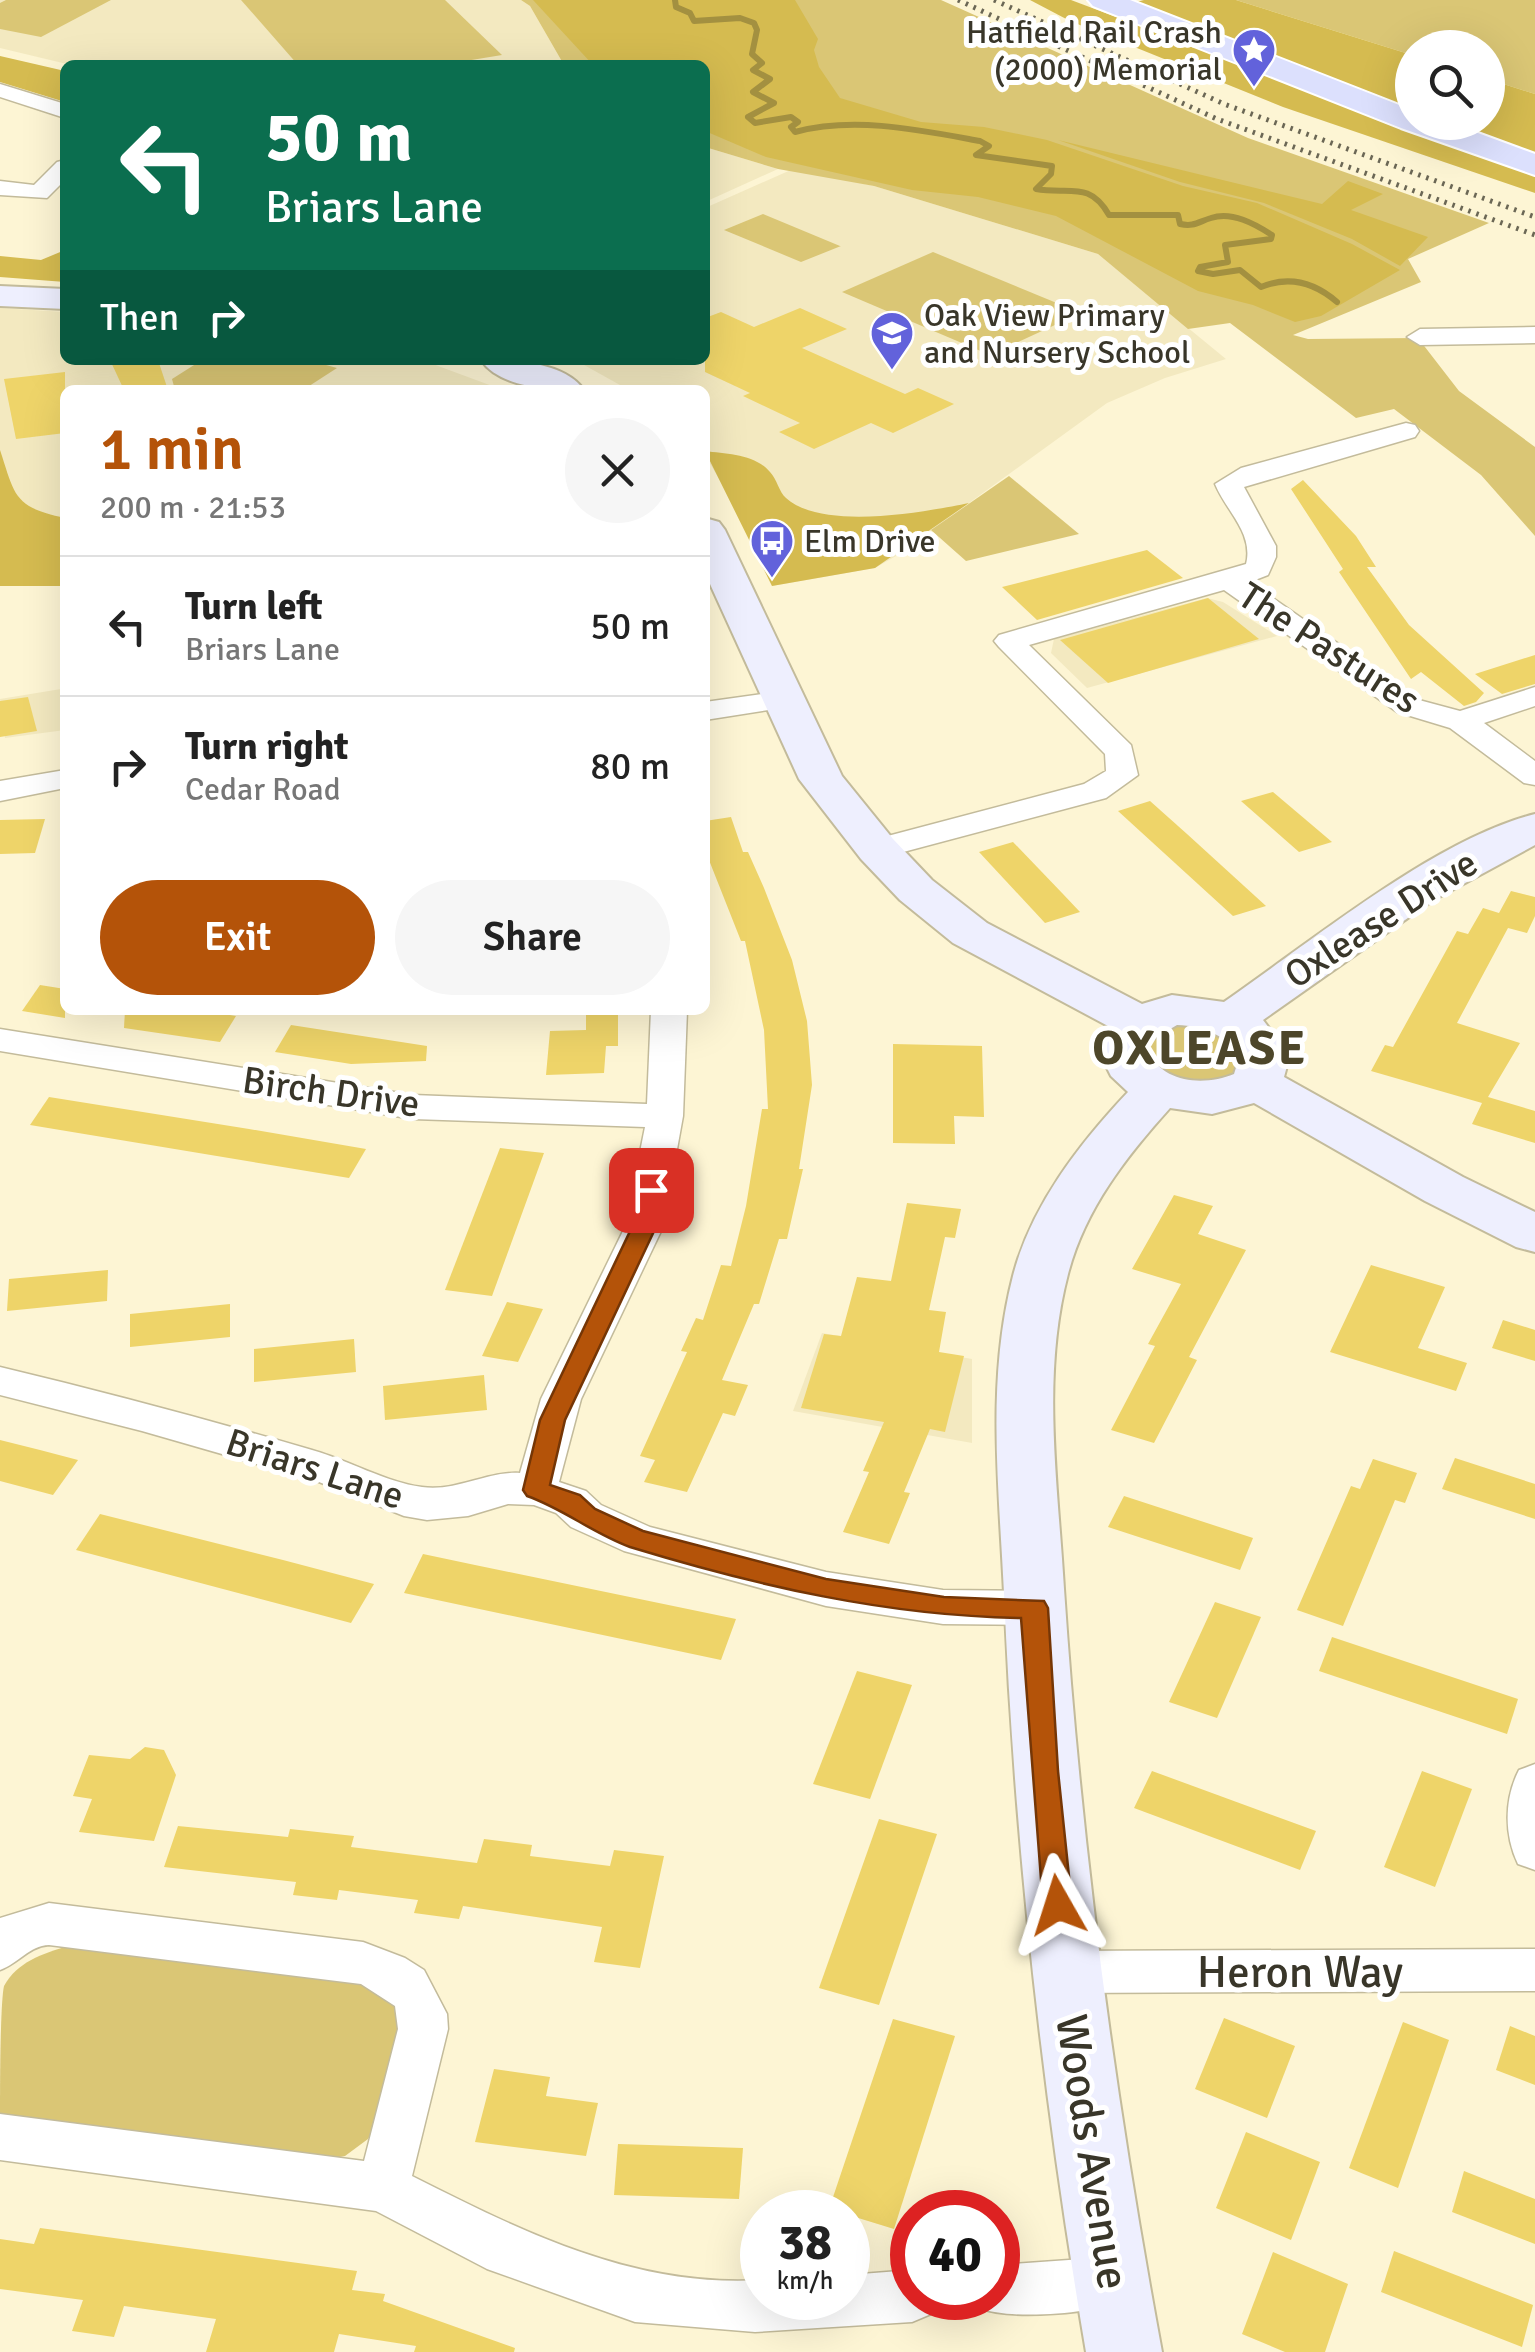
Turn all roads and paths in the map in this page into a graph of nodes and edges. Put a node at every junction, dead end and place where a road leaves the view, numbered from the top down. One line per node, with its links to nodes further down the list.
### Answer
1 (1102, 0): 4 (main road)
2 (0, 90): 3 (street)
3 (60, 108)
4 (1395, 115)
5 (1465, 140): 6 (main road)
6 (1535, 165)
7 (60, 172): 9 (street)
8 (0, 188): 9 (street)
9 (39, 193): 10 (street)
10 (60, 196)
11 (0, 296): 12 (street)
12 (60, 299)
13 (1535, 335): 14 (street)
14 (1420, 336)
15 (510, 365): 16 (street)
16 (555, 385)
17 (1406, 432): 19 (street)
18 (710, 541): 21 (street)
19 (1228, 580): 23 (street, The Pastures); 28 (street, The Pastures)
20 (1535, 696): 23 (street)
21 (783, 700): 22 (street); 28 (street)
22 (710, 711)
23 (1461, 721): 24 (street, The Pastures)
24 (1535, 776)
25 (60, 780): 26 (street)
26 (0, 792)
27 (1527, 840): 30 (street, Oxlease Drive)
28 (877, 849): 31 (street)
29 (669, 1015): 35 (street)
30 (1232, 1020): 31 (street); 33 (street)
31 (1137, 1021): 34 (street)
32 (0, 1040): 35 (street, Birch Drive)
33 (1257, 1083): 34 (street); 36 (street)
34 (1158, 1090): 39 (street, Woods Avenue)
35 (665, 1116): 38 (street)
36 (1535, 1234)
37 (0, 1381): 38 (street, Briars Lane)
38 (536, 1490): 39 (street, Briars Lane)
39 (1034, 1608): 44 (street, Woods Avenue)
40 (1535, 1783): 41 (street)
41 (1535, 1850)
42 (0, 1949): 46 (street)
43 (1535, 1970): 44 (street, Heron Way)
44 (1064, 1972): 47 (street, Woods Avenue)
45 (0, 2137): 46 (street)
46 (384, 2188): 49 (street)
47 (1111, 2282): 48 (street); 50 (street, Woods Avenue)
48 (1020, 2288)
49 (890, 2297)
50 (1124, 2352)

